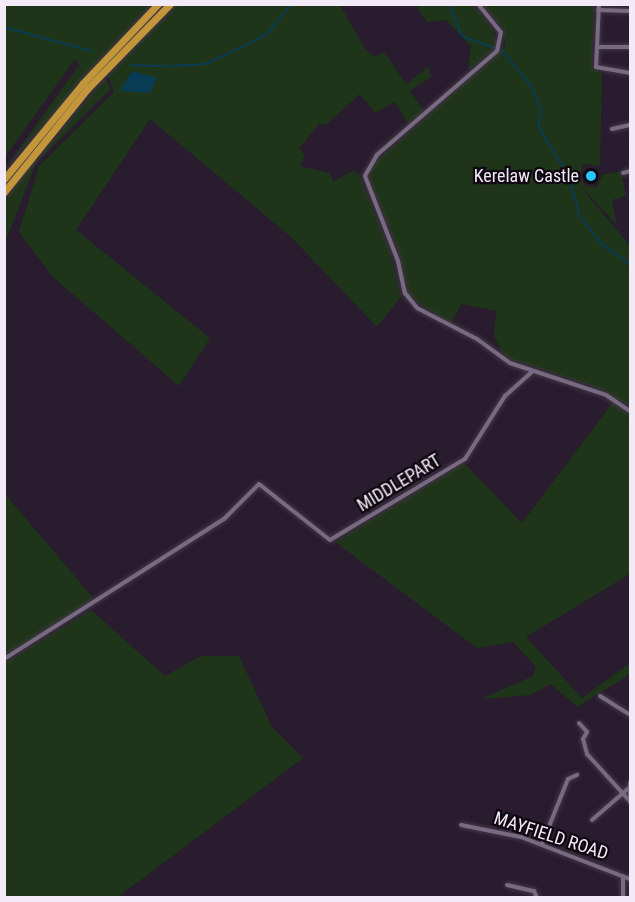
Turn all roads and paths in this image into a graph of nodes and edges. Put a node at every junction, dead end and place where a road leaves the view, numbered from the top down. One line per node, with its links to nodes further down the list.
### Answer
1 (158, 4): 14 (highway)
2 (170, 4): 15 (highway)
3 (478, 4): 16 (street)
4 (599, 4): 5 (street)
5 (598, 10): 6 (street); 7 (street)
6 (630, 11)
7 (597, 47): 8 (street); 9 (street)
8 (630, 47)
9 (630, 73)
10 (630, 125): 11 (street)
11 (612, 129)
12 (630, 171): 13 (street)
13 (623, 173)
14 (4, 179)
15 (4, 192)
16 (532, 372): 17 (street); 18 (street, MIDDLEPART)
17 (630, 411)
18 (4, 659)
19 (600, 696): 20 (street)
20 (630, 715)
21 (579, 723): 24 (street)
22 (577, 774): 28 (street)
23 (630, 785): 24 (street); 25 (street)
24 (619, 790): 25 (street); 26 (street)
25 (629, 801)
26 (592, 820)
27 (461, 825): 28 (street, MAYFIELD ROAD)
28 (542, 844): 30 (street, MAYFIELD ROAD)
29 (630, 873): 31 (street)
30 (623, 876): 31 (street, MAYFIELD ROAD); 36 (street)
31 (630, 879)
32 (507, 885): 33 (street)
33 (517, 887): 34 (street); 35 (street)
34 (515, 894)
35 (537, 897)
36 (623, 897)

